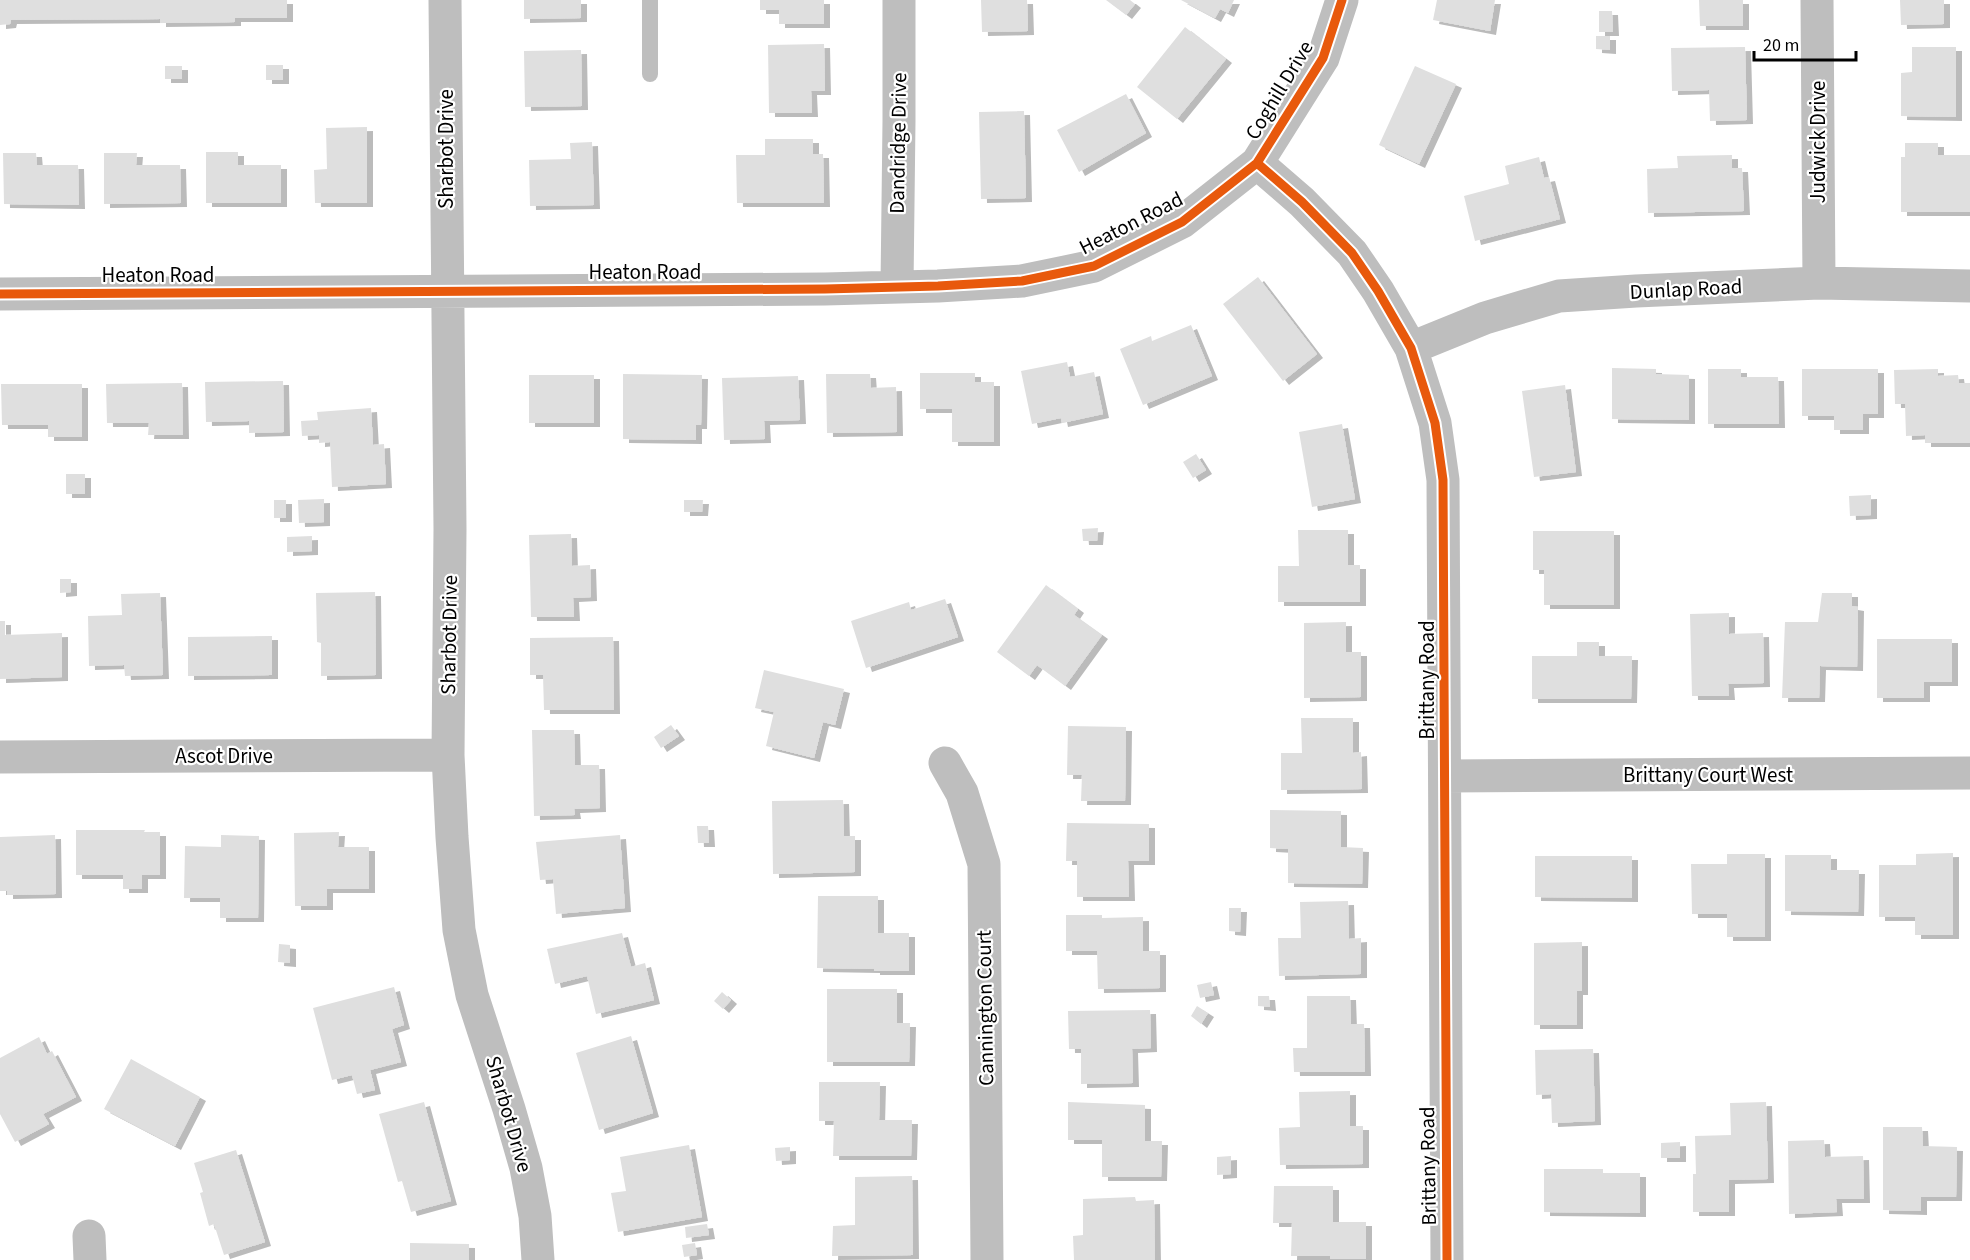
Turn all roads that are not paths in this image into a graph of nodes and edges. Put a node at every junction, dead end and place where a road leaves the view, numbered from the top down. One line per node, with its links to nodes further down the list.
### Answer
1 (445, 0): 11 (street, Sharbot Drive)
2 (650, 0): 6 (lane)
3 (899, 0): 9 (street, Dandridge Drive)
4 (1342, 0): 7 (street, Coghill Drive)
5 (1817, 0): 8 (street, Judwick Drive)
6 (650, 74)
7 (1257, 163): 9 (street, Heaton Road); 13 (street, Brittany Road)
8 (1820, 283): 10 (street, Dunlap Road); 13 (street, Dunlap Road)
9 (897, 286): 11 (street, Heaton Road)
10 (1970, 286)
11 (447, 290): 12 (street, Heaton Road); 14 (street, Sharbot Drive)
12 (0, 294)
13 (1411, 348): 18 (street, Brittany Road)
14 (448, 755): 15 (street, Ascot Drive); 19 (street, Sharbot Drive)
15 (0, 757)
16 (945, 763): 20 (street, Cannington Court)
17 (1970, 773): 18 (street, Brittany Court West)
18 (1445, 776): 21 (street, Brittany Road)
19 (538, 1260)
20 (987, 1260)
21 (1446, 1260)

